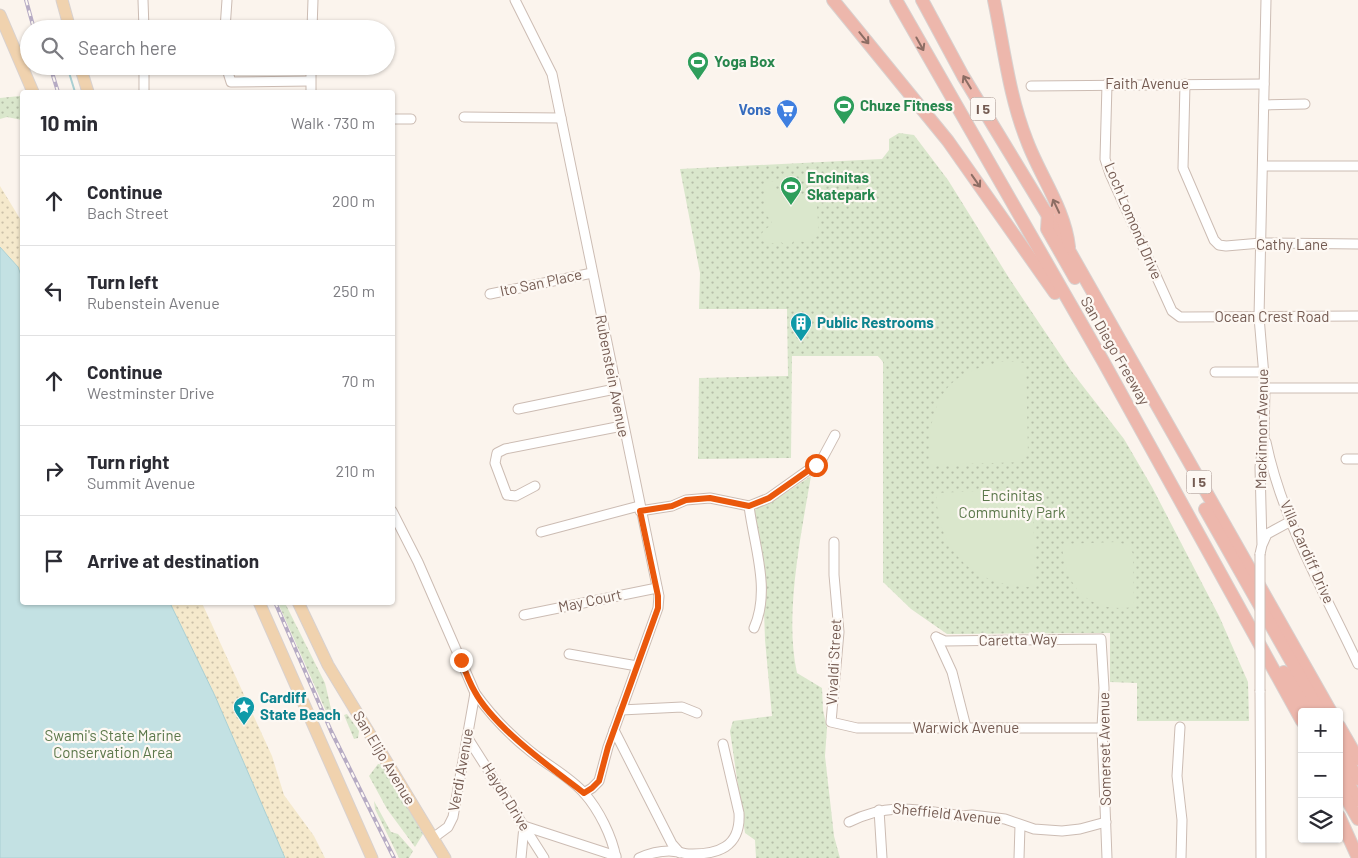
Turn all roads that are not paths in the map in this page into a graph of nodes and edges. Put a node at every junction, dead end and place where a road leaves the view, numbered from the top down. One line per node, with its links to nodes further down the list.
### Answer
1 (62, 0): 13 (main road)
2 (144, 0): 14 (street)
3 (227, 0): 15 (street)
4 (313, 0): 16 (street)
5 (515, 0): 17 (street, Rubenstein Avenue)
6 (522, 0): 17 (street, Rubenstein Avenue)
7 (833, 0): 51 (highway, one-way to 51)
8 (994, 0): 45 (highway, one-way to 8)
9 (1266, 0): 27 (street, Mackinnon Avenue)
10 (896, 1): 42 (highway, San Diego Freeway / I 5, one-way to 42)
11 (922, 1): 41 (highway, San Diego Freeway / I 5, one-way to 11)
12 (0, 15): 18 (main road)
13 (68, 20)
14 (144, 20)
15 (226, 20)
16 (312, 20)
17 (526, 21): 37 (street, Rubenstein Avenue)
18 (20, 62)
19 (26, 75): 29 (main road)
20 (83, 75): 30 (main road)
21 (144, 75): 31 (street)
22 (229, 75): 24 (street)
23 (310, 75): 24 (street)
24 (310, 81): 32 (street)
25 (1106, 84): 26 (street, Faith Avenue); 28 (street, Faith Avenue); 49 (street, Loch Lomond Drive)
26 (1185, 84): 27 (street, Faith Avenue); 43 (street, Cathy Lane)
27 (1264, 84): 34 (street, Mackinnon Avenue)
28 (1031, 86)
29 (32, 90)
30 (87, 90)
31 (144, 90)
32 (311, 90)
33 (1305, 104): 34 (street)
34 (1264, 105): 39 (street, Mackinnon Avenue)
35 (464, 117): 37 (street)
36 (395, 118): 38 (street)
37 (561, 118): 46 (street, Rubenstein Avenue)
38 (410, 119)
39 (1264, 166): 40 (street); 43 (street, Mackinnon Avenue)
40 (1358, 166)
41 (1048, 214): 45 (highway, San Diego Freeway / I 5); 81 (highway)
42 (1026, 228): 51 (highway, San Diego Freeway / I 5); 83 (highway)
43 (1261, 244): 44 (street, Cathy Lane); 50 (street, Mackinnon Avenue)
44 (1358, 244)
45 (1070, 252): 82 (highway, San Diego Freeway / I 5)
46 (592, 273): 47 (street, Ito San Place); 56 (street, Rubenstein Avenue)
47 (490, 294)
48 (1358, 316): 50 (street, Ocean Crest Road)
49 (1185, 317): 50 (street, Ocean Crest Road)
50 (1259, 317): 53 (street, Mackinnon Avenue)
51 (1103, 361): 85 (highway, San Diego Freeway / I 5)
52 (1215, 372): 53 (street)
53 (1264, 372): 54 (street, Mackinnon Avenue)
54 (1265, 388): 55 (street); 60 (street, Mackinnon Avenue)
55 (1358, 388)
56 (615, 389): 57 (street); 58 (street, Rubenstein Avenue)
57 (518, 409)
58 (622, 426): 63 (street); 65 (street, Rubenstein Avenue)
59 (836, 435): 64 (street)
60 (1264, 437): 67 (street, Villa Cardiff Drive); 70 (street, Mackinnon Avenue)
61 (1346, 459): 62 (street)
62 (1358, 459)
63 (535, 486)
64 (749, 506): 65 (street); 75 (street)
65 (640, 508): 68 (street); 71 (street, Rubenstein Avenue)
66 (395, 517): 80 (street)
67 (1291, 521): 70 (street); 78 (street, Villa Cardiff Drive)
68 (541, 532)
69 (834, 542): 87 (street, Vivaldi Street)
70 (1261, 550): 122 (street, Mackinnon Avenue, bridge)
71 (656, 588): 74 (street, May Court); 79 (street, Rubenstein Avenue)
72 (260, 605): 112 (main road)
73 (299, 605): 109 (main road, San Elijo Avenue)
74 (524, 615)
75 (754, 628)
76 (1101, 639): 88 (street, Caretta Way); 90 (street, Somerset Avenue)
77 (569, 654): 79 (street)
78 (1358, 664)
79 (637, 666): 84 (street, Rubenstein Avenue)
80 (475, 693): 93 (street, Verdi Avenue); 99 (street)
81 (1318, 708)
82 (1329, 708)
83 (1298, 709)
84 (621, 710): 86 (street); 91 (street, Rubenstein Avenue)
85 (1298, 711)
86 (697, 713)
87 (831, 722): 88 (street, Warwick Avenue)
88 (966, 727): 90 (street, Warwick Avenue)
89 (1180, 727): 121 (street)
90 (1102, 728): 105 (street, Somerset Avenue)
91 (614, 730): 99 (street, Rubenstein Avenue); 110 (street)
92 (1343, 733): 96 (highway)
93 (467, 737): 107 (street, Haydn Drive); 109 (street, Verdi Avenue)
94 (723, 744): 110 (street)
95 (1343, 753): 98 (highway)
96 (1358, 759)
97 (1343, 774): 101 (highway)
98 (1358, 779)
99 (584, 793): 111 (street)
100 (1343, 793): 103 (highway)
101 (1358, 800)
102 (879, 810): 104 (street, Sheffield Avenue); 108 (street, Sheffield Avenue); 118 (street)
103 (1358, 819)
104 (849, 822)
105 (1106, 822): 108 (street, Sheffield Avenue); 120 (street, Somerset Avenue)
106 (1343, 825): 123 (highway)
107 (524, 826): 111 (street); 114 (street); 115 (street, Haydn Drive)
108 (1020, 826): 119 (street)
109 (433, 838): 113 (main road, San Elijo Avenue)
110 (678, 852): 116 (street); 117 (street)
111 (616, 857)
112 (372, 858)
113 (444, 858)
114 (522, 858)
115 (544, 858)
116 (639, 858)
117 (688, 858)
118 (882, 858)
119 (1019, 858)
120 (1107, 858)
121 (1181, 858)
122 (1261, 858)
123 (1358, 858)

